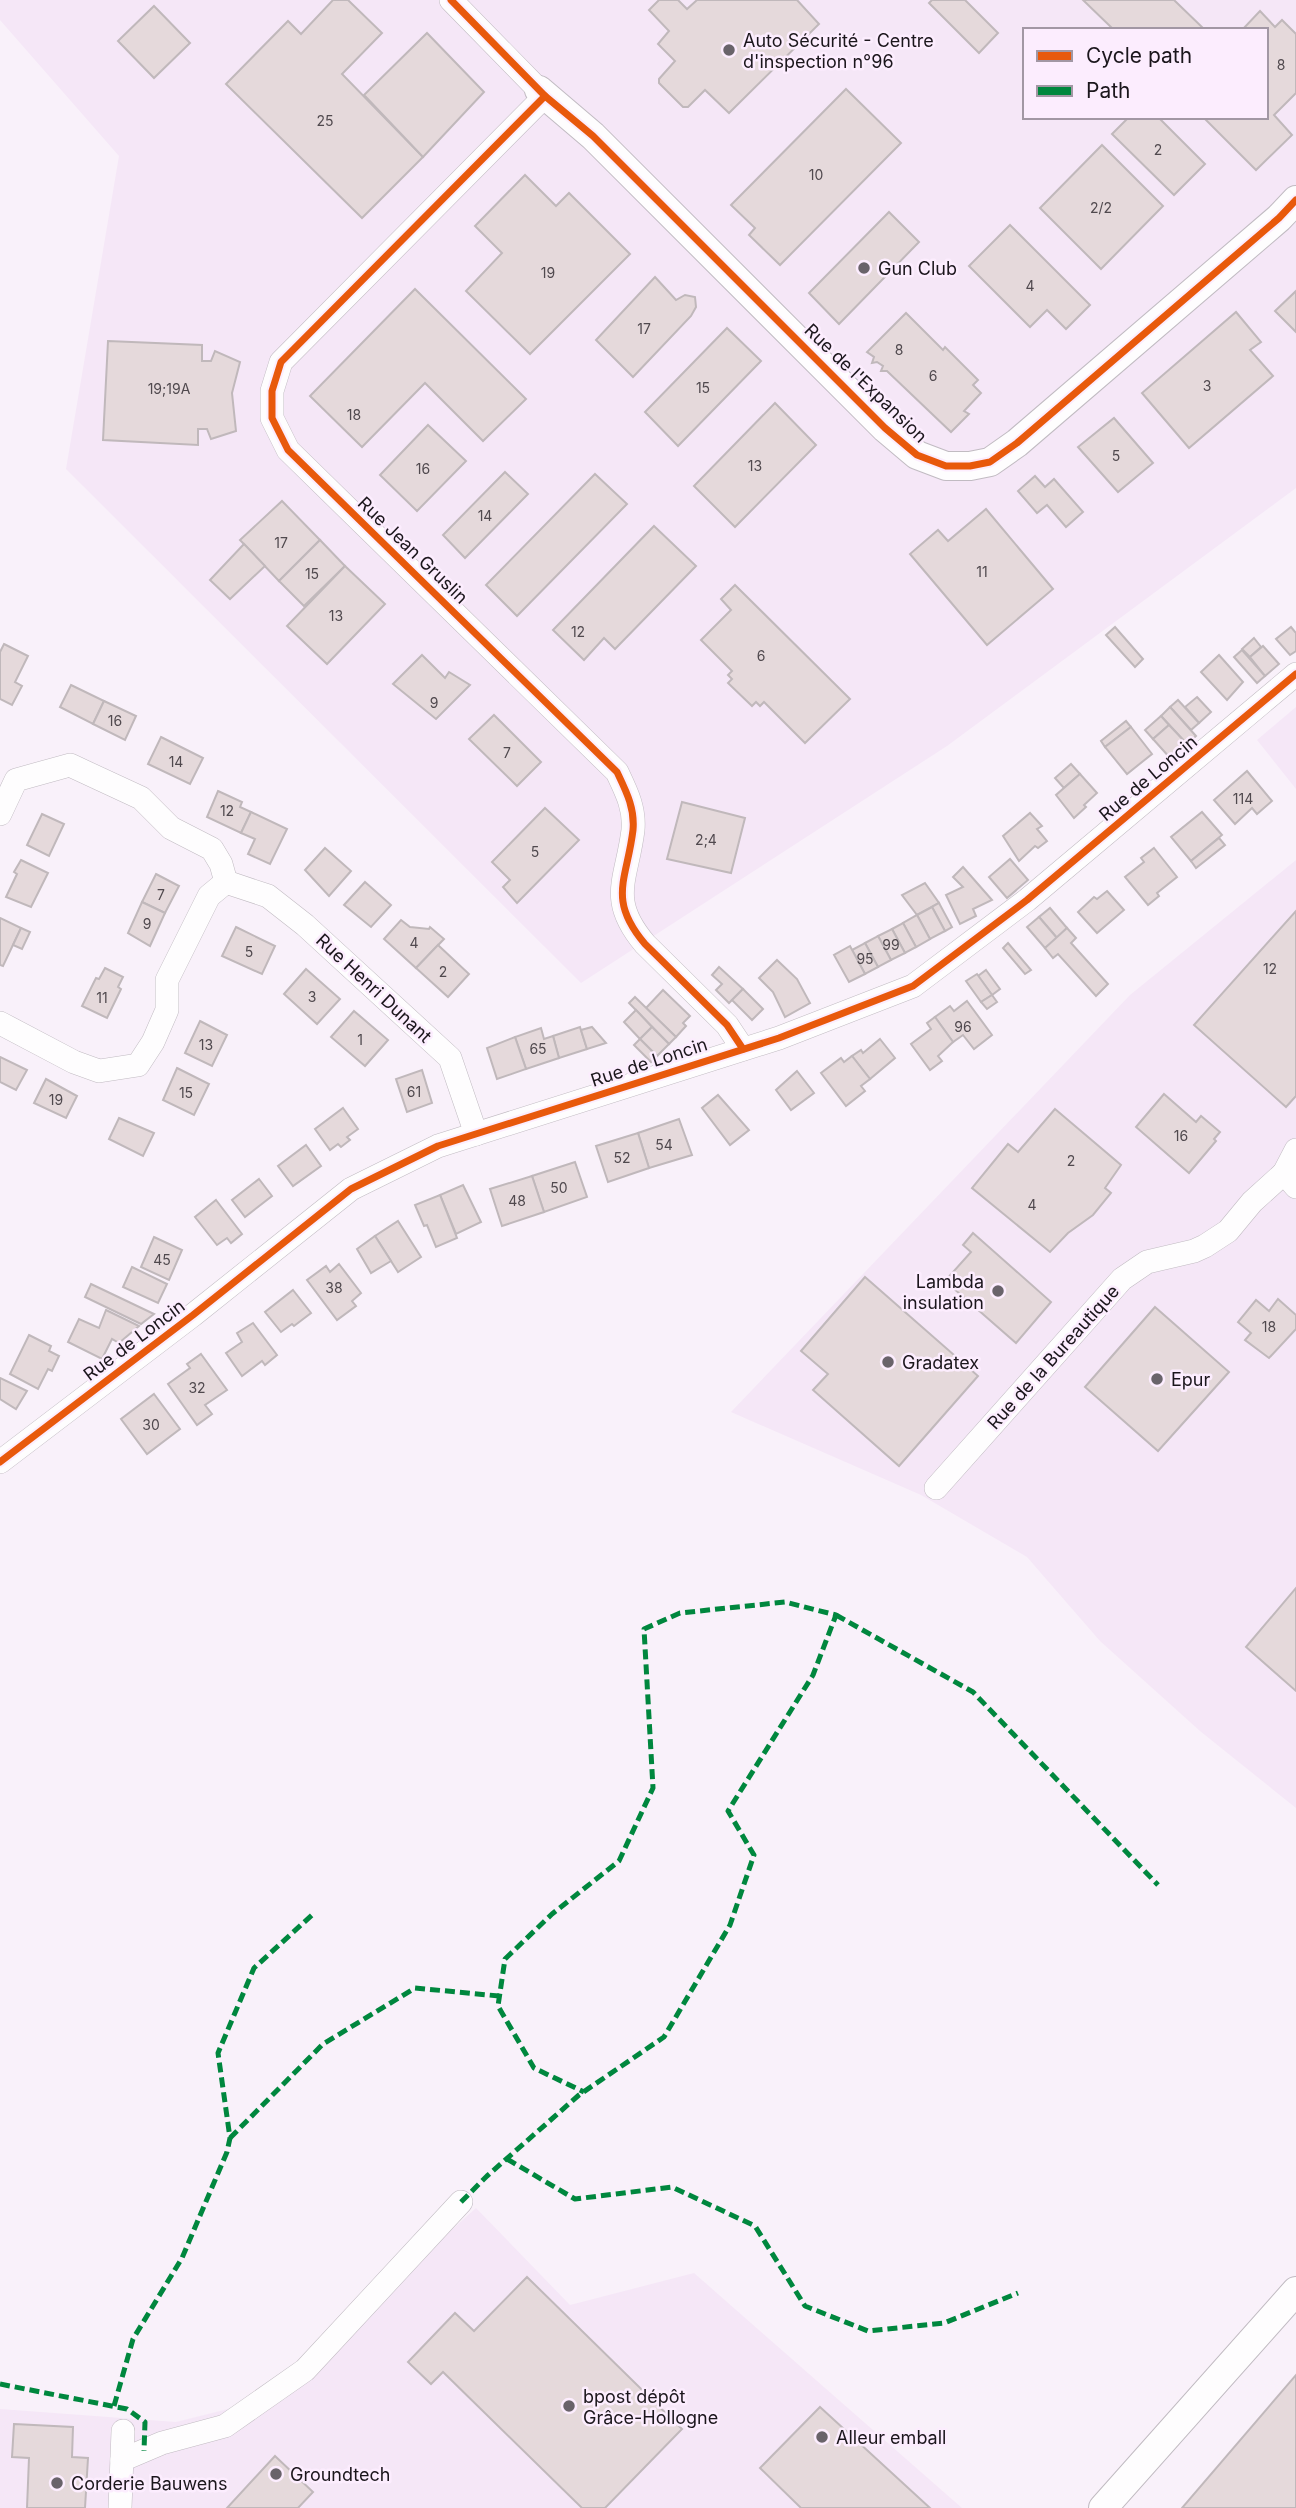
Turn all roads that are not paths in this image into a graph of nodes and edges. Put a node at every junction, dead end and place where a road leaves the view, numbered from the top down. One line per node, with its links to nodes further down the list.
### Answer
1 (451, 0): 2 (street, Rue de l'Expansion)
2 (542, 92): 3 (street, Rue de l'Expansion); 8 (street, Rue Jean Gruslin)
3 (1296, 200)
4 (1296, 674): 8 (street, Rue de Loncin)
5 (0, 814): 6 (street)
6 (226, 882): 7 (street); 9 (street, Rue Henri Dunant)
7 (0, 1023)
8 (743, 1049): 9 (street, Rue de Loncin)
9 (476, 1134): 12 (street, Rue de Loncin)
10 (1296, 1150): 11 (street)
11 (1290, 1180): 13 (street, Rue de la Bureautique)
12 (0, 1462)
13 (936, 1488)
14 (461, 2202): 17 (street)
15 (1296, 2291): 19 (street)
16 (123, 2431): 17 (street)
17 (122, 2460): 18 (street)
18 (120, 2508)
19 (1103, 2508)

